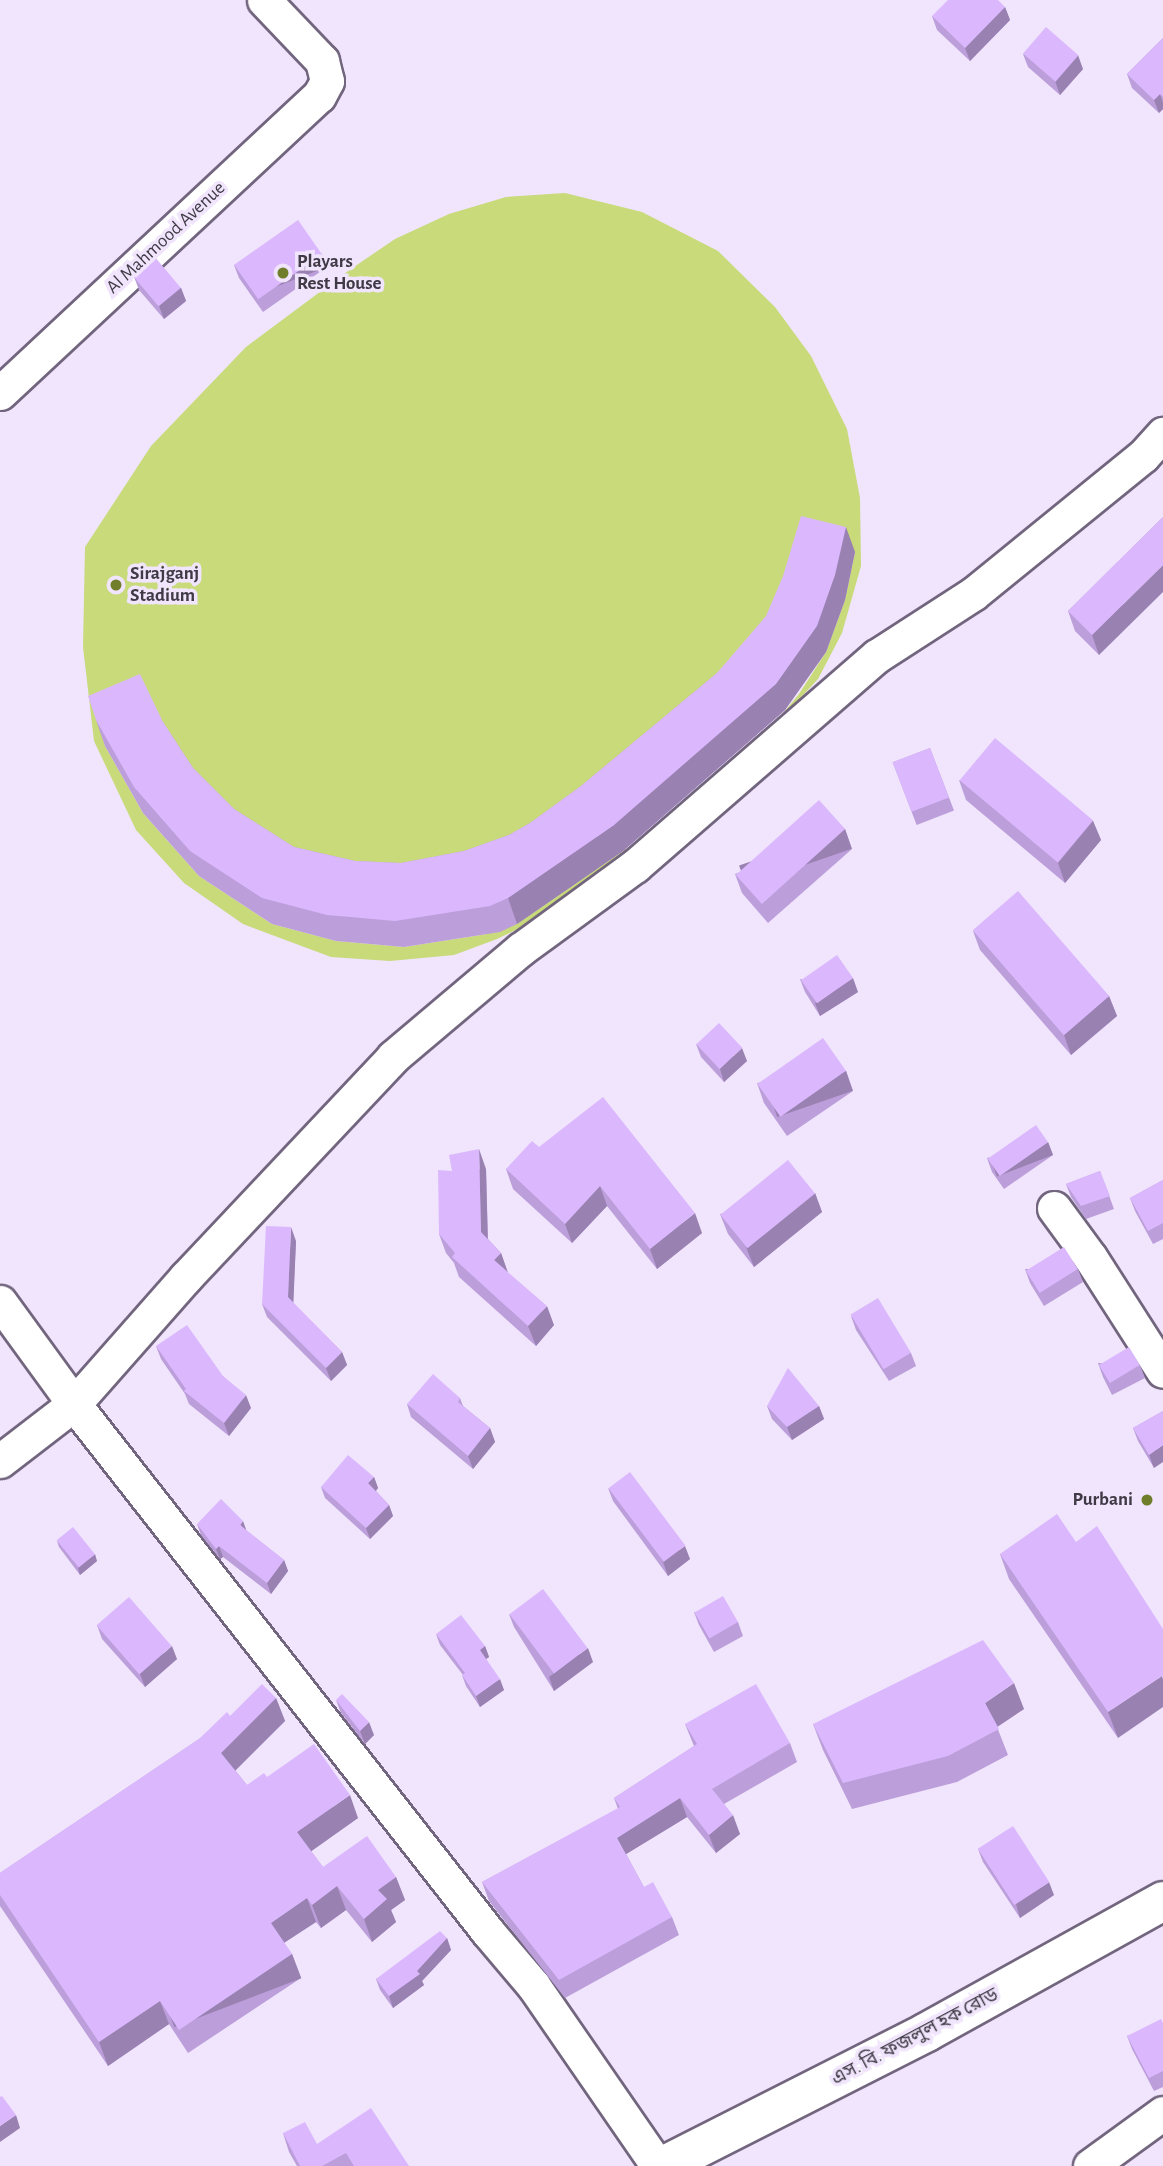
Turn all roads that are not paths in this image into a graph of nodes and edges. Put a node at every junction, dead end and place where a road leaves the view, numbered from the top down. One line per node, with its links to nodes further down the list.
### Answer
1 (264, 0): 2 (street, Al Mahmood Avenue)
2 (0, 393)
3 (1163, 434): 7 (street)
4 (1054, 1208): 6 (street)
5 (0, 1302): 7 (street)
6 (1163, 1371)
7 (74, 1404): 8 (street); 11 (street)
8 (0, 1461)
9 (1163, 1901): 11 (main road, এস. বি. ফজলুল হক রোড)
10 (1163, 2113): 12 (street)
11 (660, 2166)
12 (1090, 2166)

